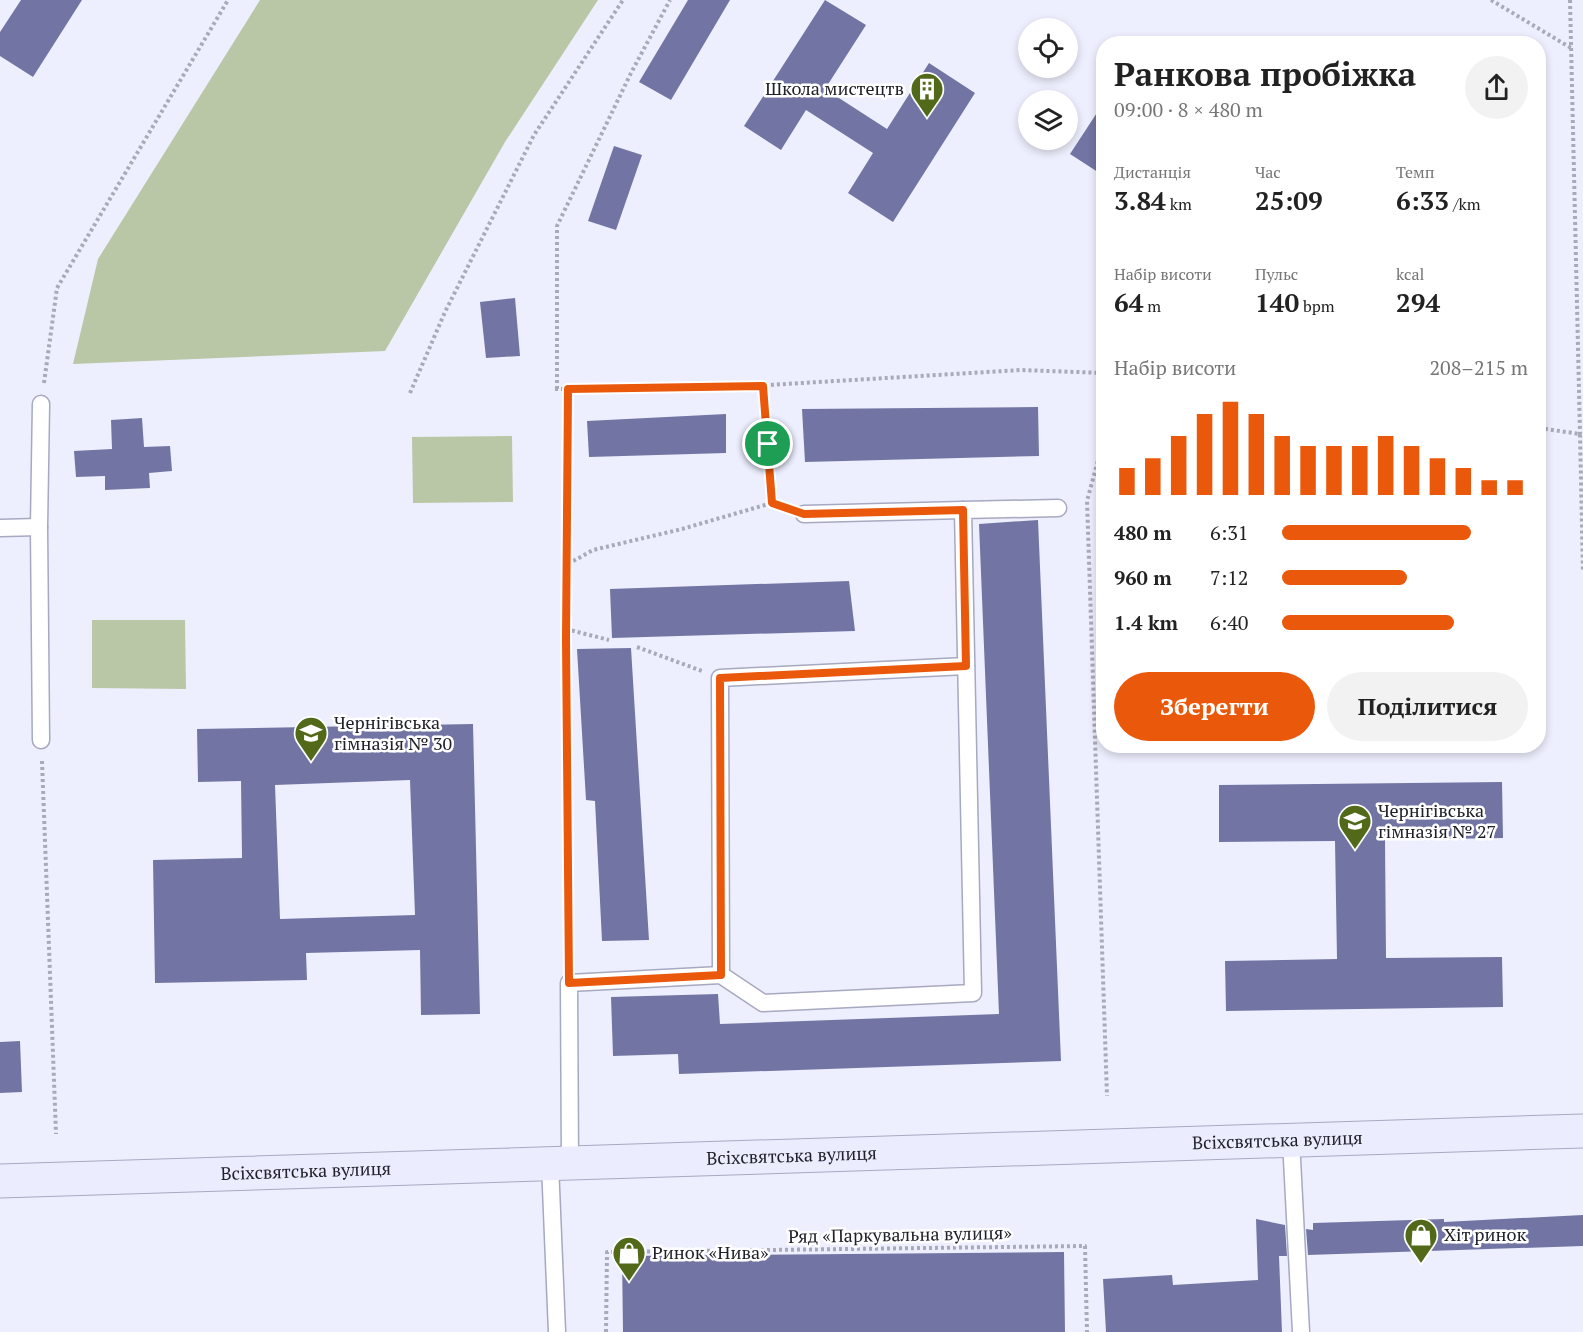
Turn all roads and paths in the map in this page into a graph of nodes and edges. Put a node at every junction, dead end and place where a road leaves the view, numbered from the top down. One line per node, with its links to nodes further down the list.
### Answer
1 (228, 0): 11 (path)
2 (623, 0): 10 (path)
3 (670, 0): 9 (path)
4 (1491, 0): 6 (path)
5 (1570, 0): 6 (path)
6 (1571, 48): 13 (path)
7 (1096, 373): 8 (path)
8 (763, 386): 9 (path); 15 (path)
9 (568, 389): 21 (path)
10 (410, 393)
11 (40, 404): 19 (lane)
12 (1546, 429): 13 (path)
13 (1581, 434): 22 (path)
14 (1096, 468): 32 (path)
15 (772, 503): 18 (path); 21 (path)
16 (1058, 508): 17 (lane)
17 (963, 510): 18 (lane); 26 (lane)
18 (804, 514)
19 (39, 527): 20 (lane); 28 (lane)
20 (0, 528)
21 (568, 564): 23 (path)
22 (1583, 573)
23 (566, 629): 24 (path); 31 (path)
24 (609, 640)
25 (637, 646): 27 (path)
26 (966, 666): 27 (lane); 30 (lane)
27 (720, 678): 30 (lane)
28 (41, 740)
29 (44, 786): 34 (path)
30 (721, 975): 31 (lane)
31 (569, 983): 36 (lane)
32 (1107, 1096)
33 (1583, 1131): 35 (street, Всіхсвятська вулиця)
34 (56, 1134)
35 (1291, 1140): 36 (street, Всіхсвятська вулиця); 41 (lane)
36 (560, 1163): 37 (street, Всіхсвятська вулиця); 38 (lane)
37 (0, 1181)
38 (557, 1332)
39 (606, 1332): 40 (path, Ряд «Паркувальна вулиця»)
40 (1087, 1332)
41 (1301, 1332)

